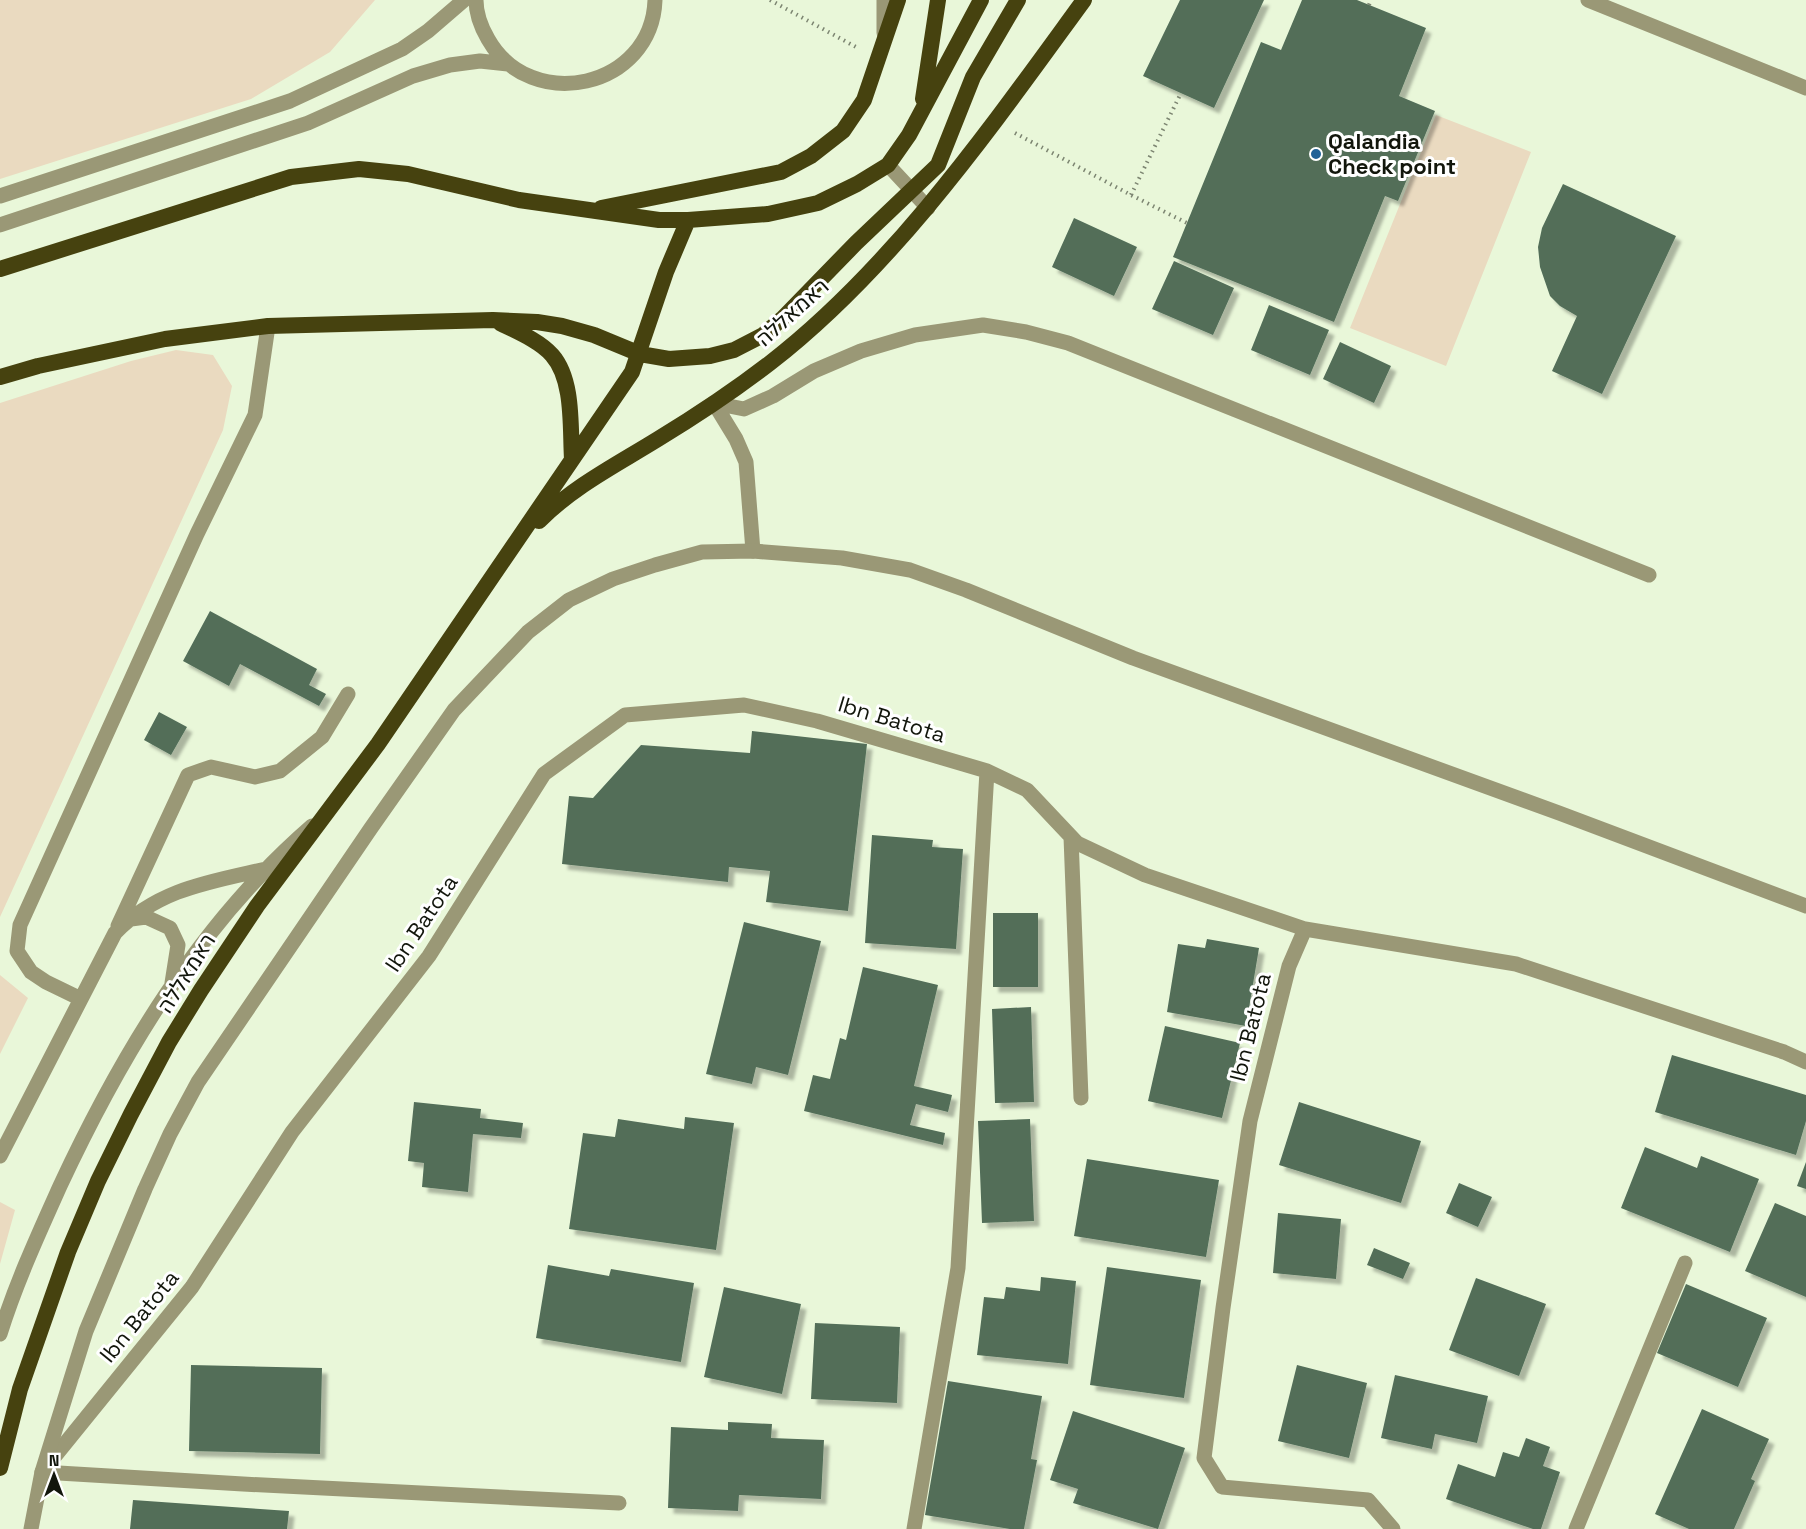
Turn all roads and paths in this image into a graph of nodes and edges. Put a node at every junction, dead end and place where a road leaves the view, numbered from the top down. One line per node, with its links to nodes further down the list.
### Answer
1 (464, 0): 18 (street)
2 (476, 0): 12 (street)
3 (655, 0): 12 (street)
4 (884, 0): 11 (street)
5 (898, 0): 11 (highway)
6 (938, 0): 15 (highway)
7 (981, 0): 15 (highway)
8 (1018, 0): 17 (highway)
9 (1084, 0): 19 (highway, ראמאללה)
10 (1588, 0): 13 (street)
11 (884, 36): 20 (highway)
12 (508, 64): 23 (street)
13 (1806, 88)
14 (1181, 93): 22 (path)
15 (921, 112): 16 (highway)
16 (888, 165): 17 (street); 21 (highway)
17 (912, 190): 19 (street); 27 (highway)
18 (0, 196)
19 (928, 208): 29 (highway, ראמאללה)
20 (588, 210): 21 (highway); 24 (highway)
21 (688, 220): 27 (highway, ראמאללה)
22 (1187, 223)
23 (0, 225)
24 (0, 269)
25 (494, 320): 26 (highway); 27 (highway); 30 (highway)
26 (268, 326): 28 (highway); 44 (street)
27 (640, 354): 30 (highway, ראמאללה)
28 (0, 377)
29 (714, 403): 31 (street); 32 (highway, ראמאללה); 33 (street)
30 (572, 459): 32 (highway, ראמאללה)
31 (753, 551): 39 (street); 51 (street)
32 (507, 554): 36 (highway, ראמאללה)
33 (1649, 575)
34 (348, 694): 42 (street)
35 (987, 771): 37 (street, Ibn Batota); 51 (street, Ibn Batota); 54 (street)
36 (321, 818): 38 (street); 50 (highway, ראמאללה)
37 (1071, 837): 41 (street, Ibn Batota); 46 (street)
38 (267, 869): 40 (street); 43 (street)
39 (1806, 906)
40 (128, 920): 42 (street); 43 (street)
41 (1305, 929): 45 (street); 55 (street, Ibn Batota)
42 (115, 933): 44 (street)
43 (172, 986): 49 (street)
44 (81, 999): 47 (street)
45 (1806, 1062)
46 (1081, 1098)
47 (0, 1156)
48 (1685, 1263): 56 (street)
49 (0, 1334)
50 (0, 1468)
51 (42, 1472): 52 (street); 53 (street)
52 (619, 1503)
53 (31, 1529)
54 (914, 1529)
55 (1393, 1529)
56 (1576, 1529)

